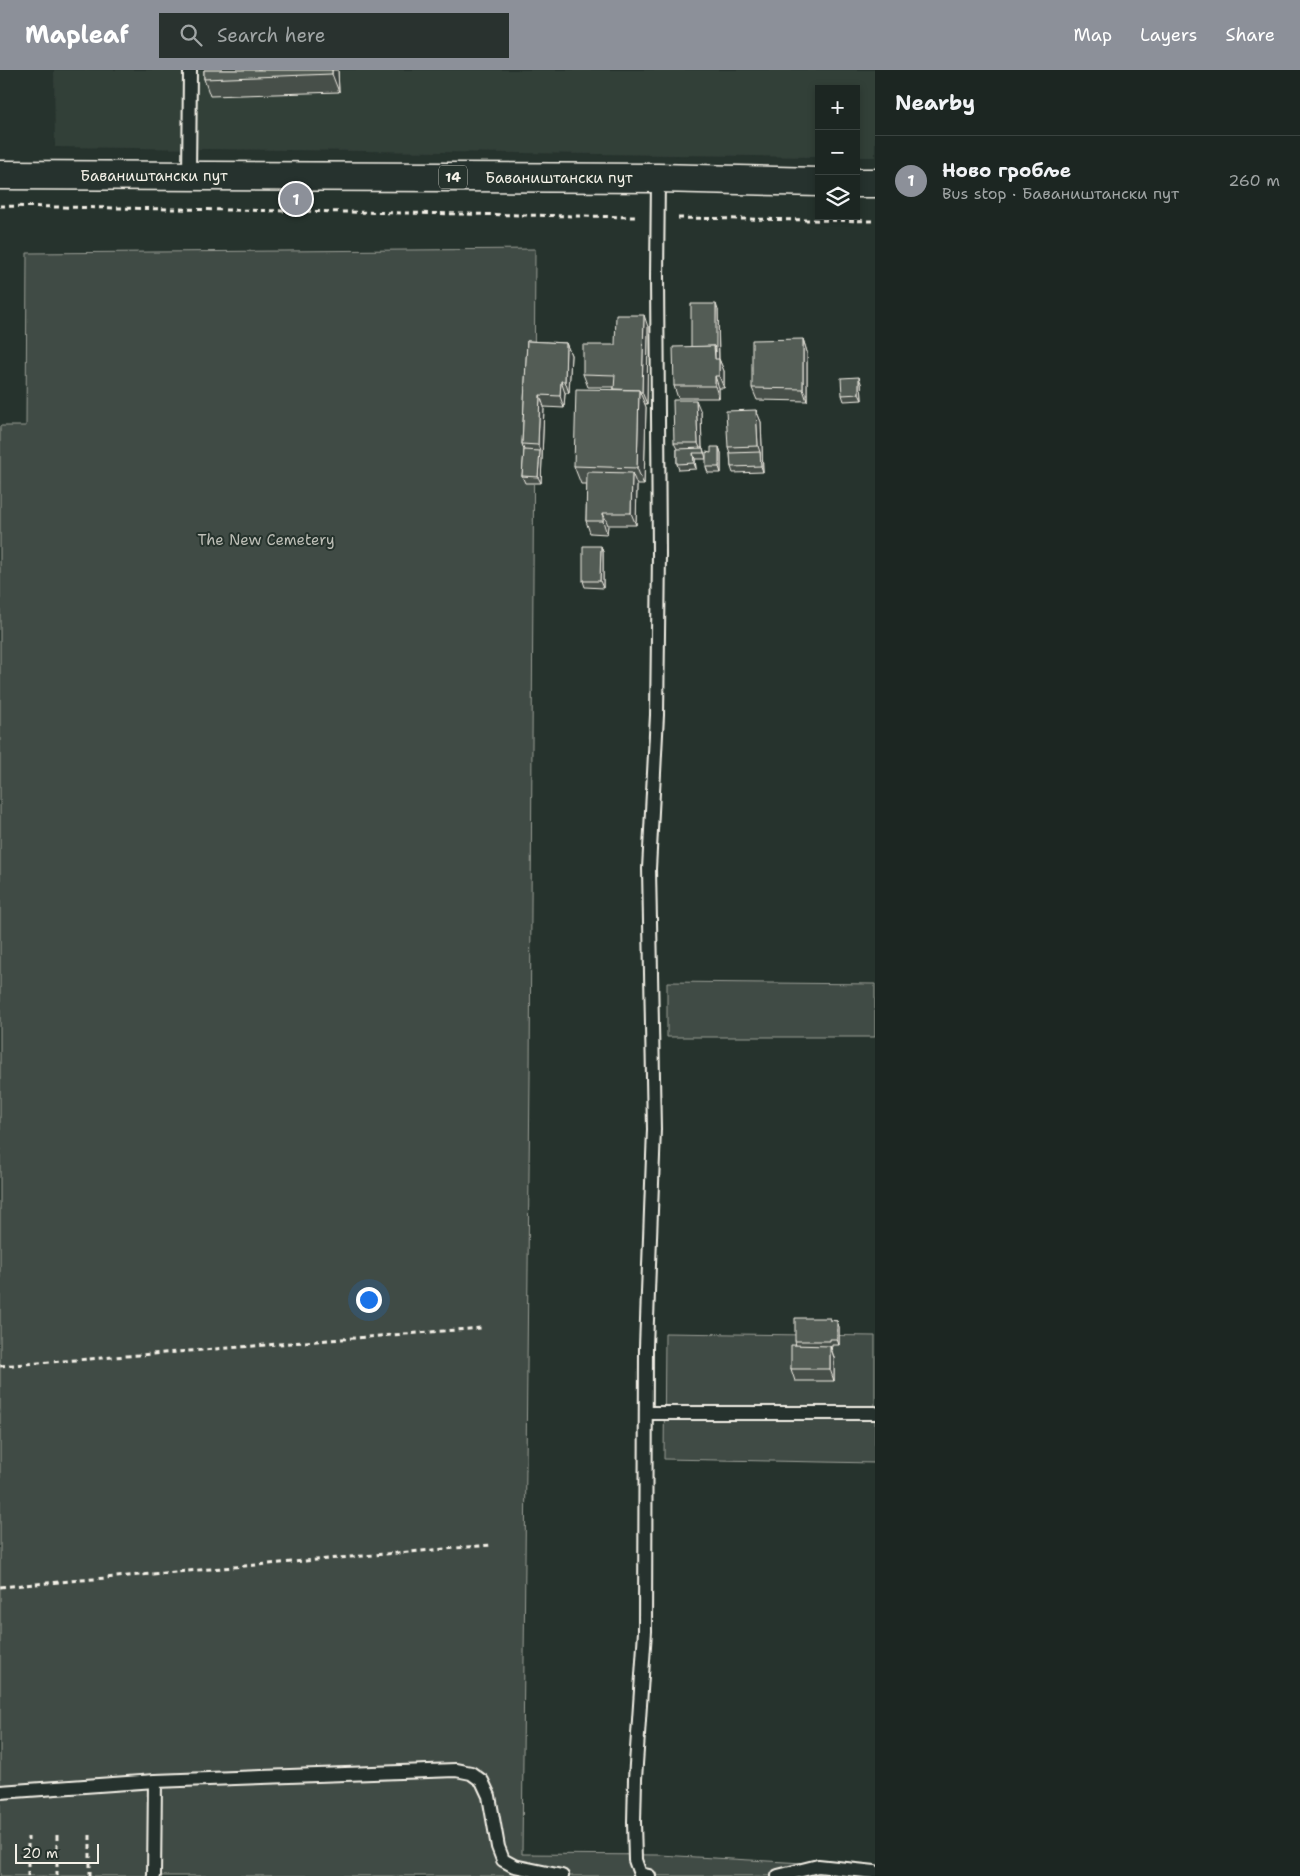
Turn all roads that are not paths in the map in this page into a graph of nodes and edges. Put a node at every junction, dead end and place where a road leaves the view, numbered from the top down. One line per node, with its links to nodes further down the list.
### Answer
1 (190, 70): 3 (lane)
2 (0, 175): 3 (main road, Баваништански пут / 14)
3 (189, 176): 4 (main road, Баваништански пут / 14)
4 (658, 178): 5 (main road, Баваништански пут / 14); 8 (lane)
5 (815, 182)
6 (860, 182): 7 (main road)
7 (875, 183)
8 (647, 1413): 9 (lane); 15 (lane)
9 (875, 1414)
10 (155, 1781): 11 (lane); 13 (lane); 14 (lane)
11 (0, 1792)
12 (875, 1872): 16 (lane)
13 (154, 1876)
14 (562, 1876)
15 (649, 1876)
16 (778, 1876)

